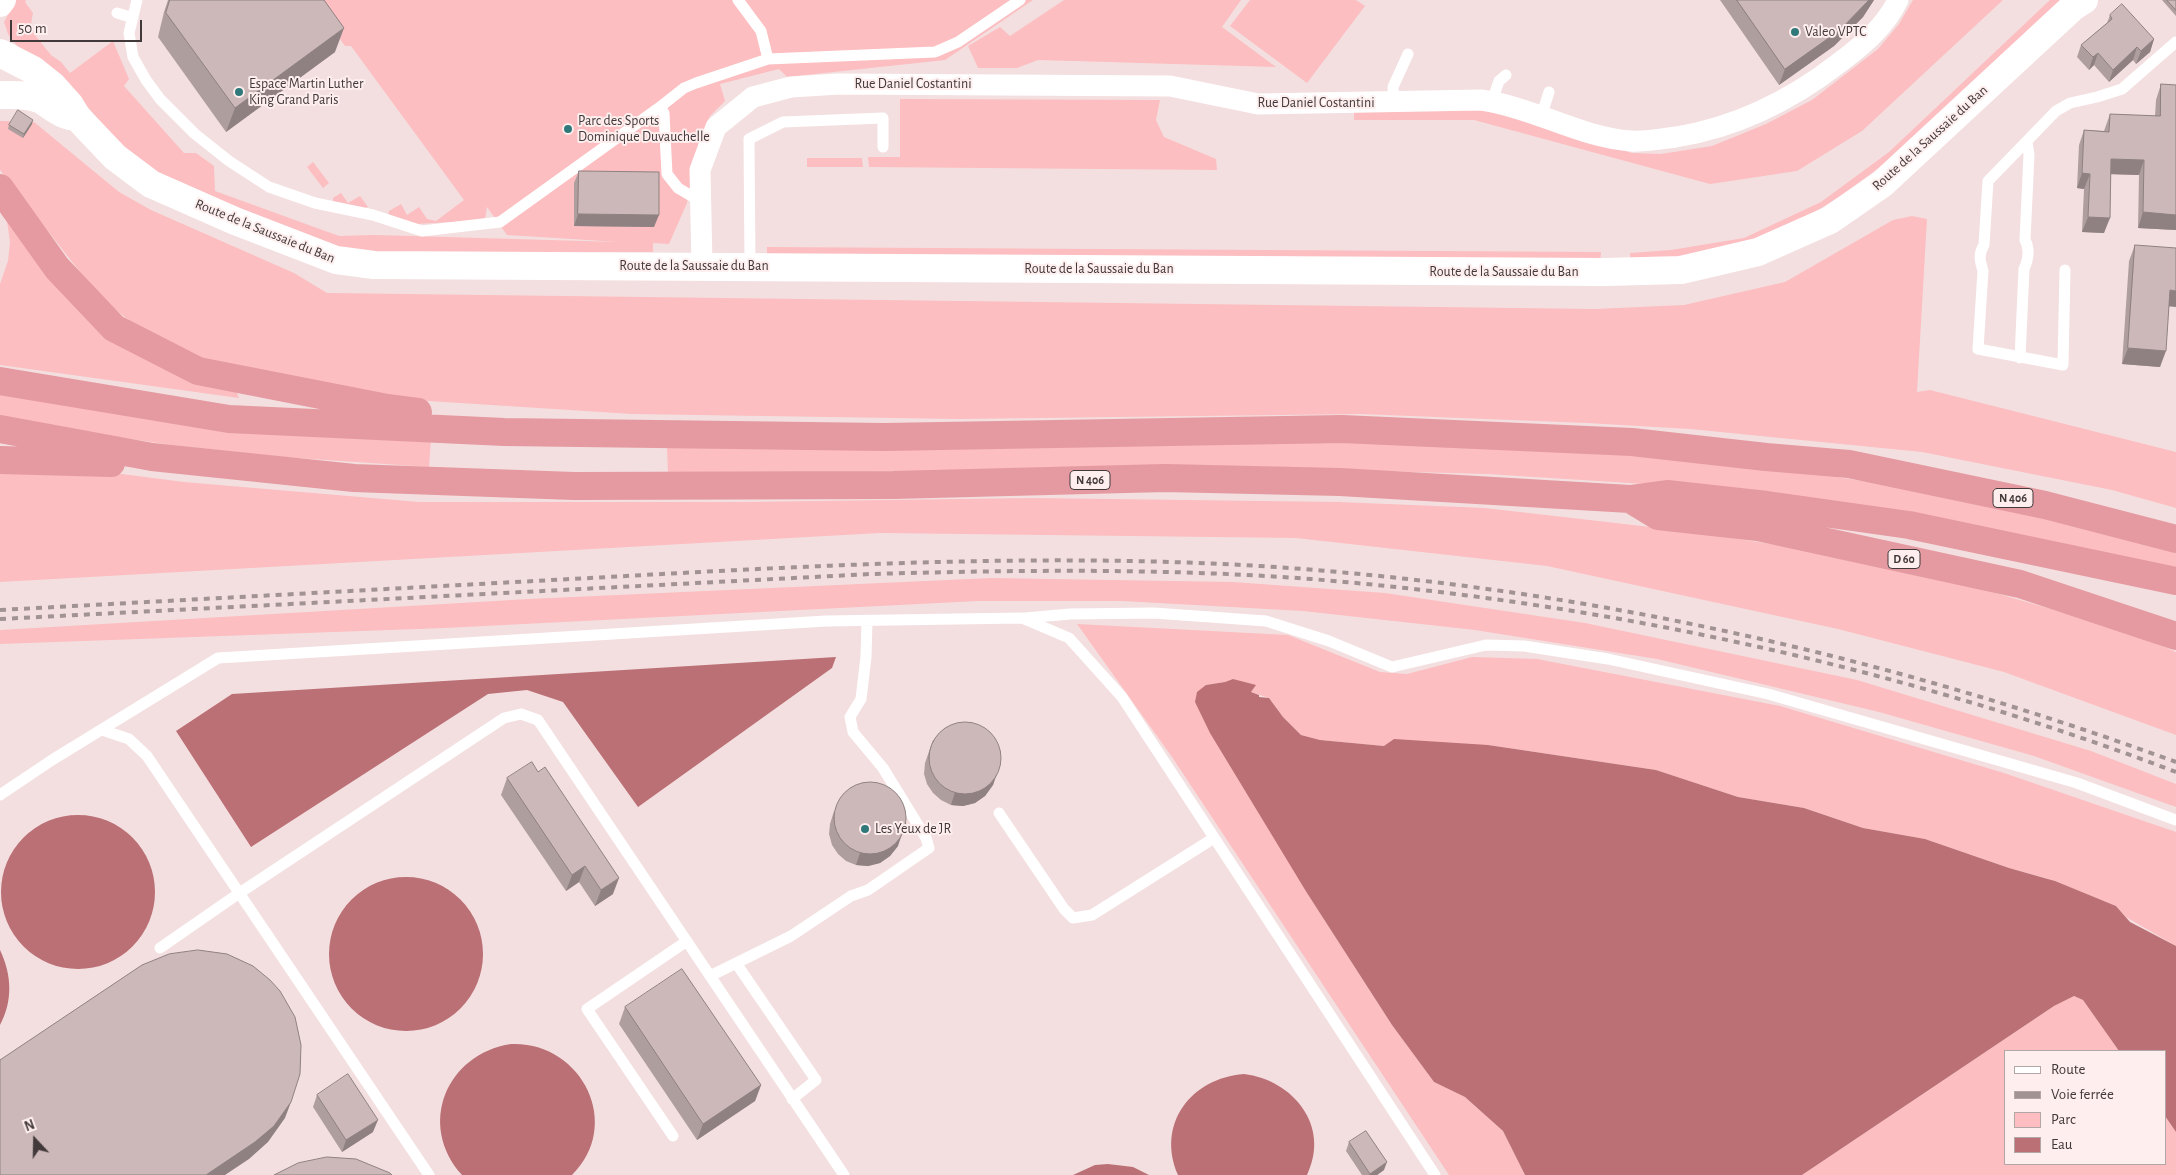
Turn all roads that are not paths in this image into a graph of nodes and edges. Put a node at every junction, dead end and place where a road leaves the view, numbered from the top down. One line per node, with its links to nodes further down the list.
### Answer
1 (3, 0): 7 (street)
2 (136, 0): 9 (lane)
3 (738, 0): 13 (lane)
4 (1020, 0): 13 (lane)
5 (1898, 0): 20 (street, Rue Daniel Costantini)
6 (2078, 2): 27 (main road, Route de la Saussaie du Ban)
7 (0, 4)
8 (118, 13): 9 (lane)
9 (133, 18): 19 (lane)
10 (2175, 45): 22 (lane)
11 (0, 53): 21 (main road, Route de la Saussaie du Ban)
12 (1408, 54): 18 (lane)
13 (768, 59): 19 (lane)
14 (1506, 75): 17 (lane)
15 (1549, 92): 20 (lane)
16 (0, 95): 21 (main road, Route de la Saussaie du Ban)
17 (1492, 101): 18 (street, Rue Daniel Costantini); 20 (street, Rue Daniel Costantini)
18 (1394, 102): 25 (street, Rue Daniel Costantini)
19 (660, 107): 25 (lane)
20 (1541, 116)
21 (77, 117): 26 (main road, Route de la Saussaie du Ban)
22 (2027, 142): 29 (lane); 29 (lane)
23 (883, 147): 27 (lane)
24 (0, 188): 32 (highway)
25 (700, 201): 26 (street, Rue Daniel Costantini)
26 (702, 266): 27 (main road, Route de la Saussaie du Ban)
27 (750, 266)
28 (2065, 270): 29 (lane)
29 (2020, 358)
30 (0, 382): 32 (highway, N 406)
31 (0, 429): 33 (highway, N 406)
32 (504, 432): 36 (highway, N 406)
33 (152, 457): 34 (highway); 35 (highway, N 406)
34 (0, 460)
35 (1630, 499): 37 (highway, N 406); 40 (highway, D 60)
36 (2176, 539)
37 (2176, 581)
38 (1022, 618): 39 (lane); 44 (lane); 45 (lane)
39 (867, 620): 41 (lane); 49 (lane)
40 (2176, 636)
41 (102, 730): 42 (lane); 46 (lane)
42 (0, 795)
43 (999, 813): 45 (lane)
44 (2176, 820)
45 (1214, 838): 55 (lane)
46 (238, 894): 47 (lane); 48 (lane); 53 (lane)
47 (687, 941): 50 (lane); 52 (lane)
48 (160, 948)
49 (736, 963): 50 (lane); 51 (lane)
50 (710, 976): 51 (lane)
51 (792, 1099): 54 (lane)
52 (673, 1136)
53 (429, 1175)
54 (844, 1175)
55 (1435, 1175)

